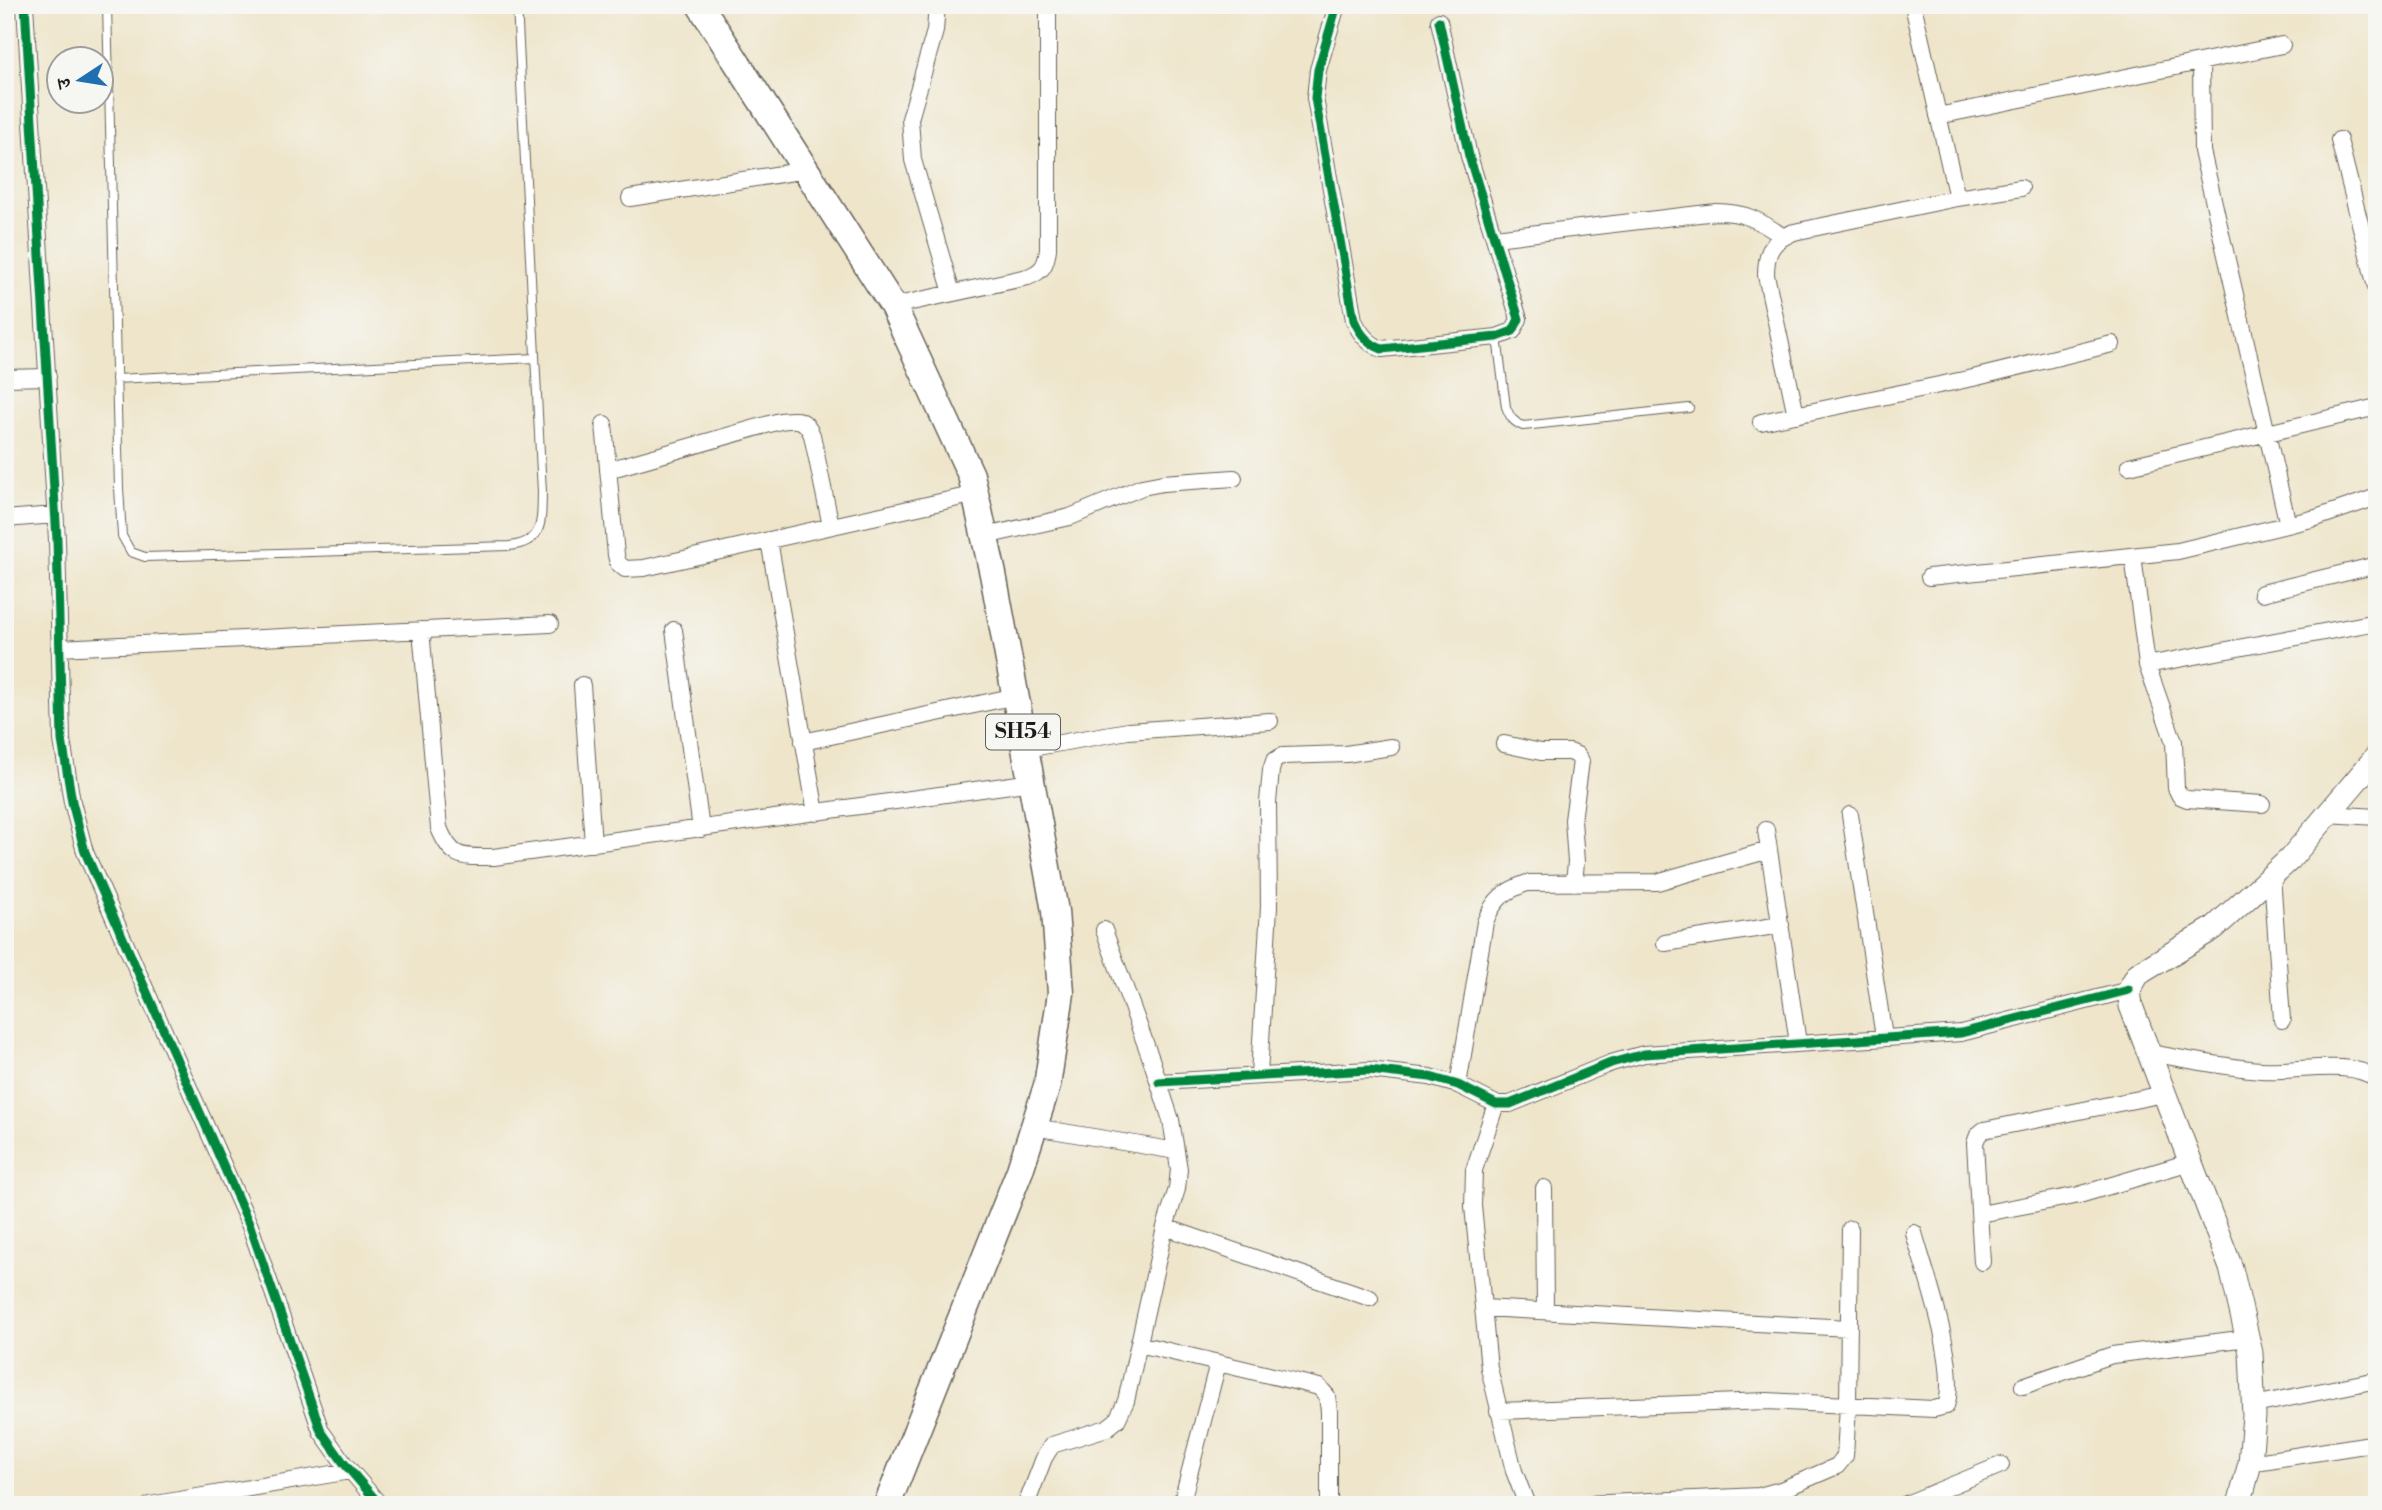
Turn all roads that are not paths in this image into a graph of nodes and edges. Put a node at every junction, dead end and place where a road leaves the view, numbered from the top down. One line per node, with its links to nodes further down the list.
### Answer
1 (26, 5): 28 (street)
2 (79, 5): 10 (lane)
3 (144, 5): 10 (lane)
4 (517, 5): 27 (lane)
5 (700, 5): 16 (main road, SH54)
6 (937, 5): 23 (street)
7 (1048, 5): 23 (street)
8 (1337, 5): 25 (street)
9 (1913, 5): 14 (street)
10 (107, 6): 30 (lane)
11 (1439, 21): 21 (street)
12 (2282, 45): 13 (street)
13 (2201, 62): 14 (street); 36 (street)
14 (1938, 116): 19 (street)
15 (2339, 140): 22 (street)
16 (806, 170): 18 (street); 24 (main road, SH54)
17 (2021, 188): 19 (street)
18 (630, 198)
19 (1957, 198): 20 (street)
20 (1782, 236): 21 (street); 33 (street)
21 (1495, 238): 25 (street)
22 (2377, 291)
23 (952, 293): 24 (street)
24 (892, 306): 40 (main road, SH54)
25 (1497, 337): 32 (lane)
26 (2112, 344): 33 (street)
27 (536, 358): 30 (lane); 30 (lane)
28 (48, 377): 29 (street); 42 (street)
29 (5, 378)
30 (116, 379)
31 (2377, 407): 36 (street)
32 (1689, 408)
33 (1796, 415): 34 (street)
34 (1760, 422)
35 (604, 424): 38 (street)
36 (2268, 433): 37 (street); 44 (street)
37 (2129, 466)
38 (608, 470): 45 (street); 47 (street)
39 (1234, 478): 46 (street)
40 (976, 495): 45 (street); 46 (main road, SH54)
41 (2377, 497): 44 (street)
42 (55, 515): 43 (street); 56 (street)
43 (5, 519)
44 (2288, 525): 48 (street)
45 (831, 526): 47 (street)
46 (985, 536): 59 (main road, SH54)
47 (769, 540): 61 (street)
48 (2133, 556): 50 (street); 57 (street)
49 (2377, 565): 51 (street)
50 (1929, 577)
51 (2262, 593)
52 (2377, 622): 57 (street)
53 (550, 624): 55 (street)
54 (674, 630): 72 (street)
55 (421, 631): 56 (street); 74 (street)
56 (60, 648): 116 (street)
57 (2147, 665): 67 (street)
58 (582, 685): 74 (street)
59 (1016, 696): 61 (street); 64 (main road, SH54)
60 (1270, 721): 64 (street)
61 (803, 742): 68 (street)
62 (1504, 744): 77 (street)
63 (1391, 747): 86 (street)
64 (1026, 749): 66 (main road, SH54)
65 (2377, 756): 69 (street)
66 (1032, 782): 68 (street); 92 (main road, SH54)
67 (2262, 804)
68 (816, 813): 72 (street)
69 (2328, 814): 71 (street); 76 (street)
70 (1850, 815): 83 (street)
71 (2377, 817)
72 (702, 830): 74 (street)
73 (1766, 830): 75 (street)
74 (593, 844)
75 (1769, 850): 77 (street); 78 (street)
76 (2272, 875): 81 (street); 82 (street)
77 (1574, 883): 89 (street)
78 (1780, 925): 80 (street); 84 (street)
79 (1104, 930): 88 (street)
80 (1665, 943)
81 (2129, 990): 83 (street); 85 (street)
82 (2282, 1020)
83 (1884, 1037): 84 (street)
84 (1798, 1043): 91 (street)
85 (2149, 1053): 87 (street); 90 (street)
86 (1259, 1075): 88 (street); 89 (street)
87 (2377, 1079)
88 (1159, 1082): 93 (street)
89 (1458, 1086): 91 (street)
90 (2164, 1094): 94 (street); 96 (street)
91 (1496, 1104): 102 (street)
92 (1034, 1127): 93 (street); 122 (main road, SH54)
93 (1176, 1151): 97 (street)
94 (2190, 1162): 96 (street); 105 (street)
95 (1544, 1188): 103 (street)
96 (1980, 1214): 100 (street)
97 (1165, 1227): 101 (street); 106 (street)
98 (1850, 1230): 104 (street)
99 (1914, 1233): 110 (street)
100 (1982, 1262)
101 (1370, 1298)
102 (1483, 1308): 103 (street); 112 (street)
103 (1545, 1311): 104 (street)
104 (1849, 1328): 110 (street)
105 (2248, 1338): 109 (street); 111 (street)
106 (1139, 1344): 107 (street); 123 (street)
107 (1218, 1363): 117 (street); 124 (street)
108 (2377, 1380): 111 (street)
109 (2023, 1386)
110 (1848, 1405): 112 (street); 118 (street)
111 (2254, 1405): 114 (street)
112 (1499, 1411): 125 (street)
113 (2377, 1443): 114 (street)
114 (2250, 1463): 128 (street)
115 (2001, 1465): 127 (street)
116 (350, 1471): 120 (street); 121 (street)
117 (1329, 1501)
118 (1715, 1501): 119 (street)
119 (1617, 1504): 126 (street)
120 (150, 1505)
121 (380, 1505)
122 (887, 1505)
123 (1026, 1505)
124 (1181, 1505)
125 (1527, 1505)
126 (1564, 1505)
127 (1904, 1505)
128 (2239, 1505)

